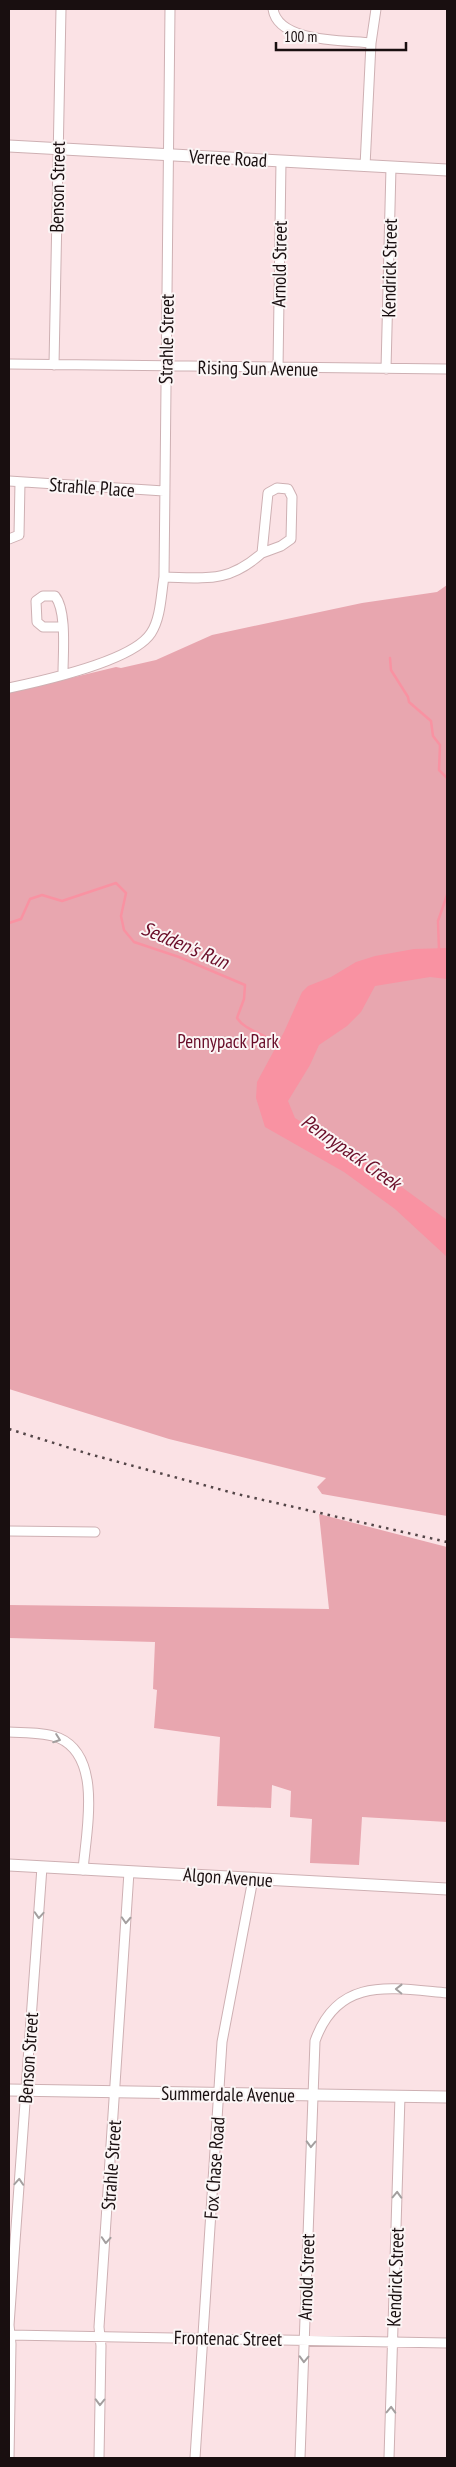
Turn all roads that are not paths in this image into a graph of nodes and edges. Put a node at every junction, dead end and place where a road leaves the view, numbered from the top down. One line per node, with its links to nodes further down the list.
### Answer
1 (61, 9): 7 (street, Benson Street)
2 (170, 9): 8 (street, Strahle Street)
3 (273, 9): 5 (street)
4 (376, 9): 5 (street)
5 (372, 43): 10 (street)
6 (9, 146): 7 (street, Verree Road)
7 (58, 147): 8 (street, Verree Road); 14 (street, Benson Street)
8 (169, 154): 9 (street, Verree Road); 15 (street, Strahle Street)
9 (281, 161): 10 (street, Verree Road); 16 (street, Arnold Street)
10 (365, 166): 11 (street, Verree Road)
11 (391, 167): 12 (street, Verree Road); 17 (street, Kendrick Street)
12 (447, 170)
13 (9, 364): 14 (street, Rising Sun Avenue)
14 (54, 365): 15 (street, Rising Sun Avenue)
15 (166, 367): 16 (street, Rising Sun Avenue); 21 (street, Strahle Street)
16 (278, 368): 17 (street, Rising Sun Avenue)
17 (386, 369): 18 (street, Rising Sun Avenue)
18 (447, 369)
19 (9, 481): 20 (street, Strahle Place)
20 (20, 482): 21 (street, Strahle Place); 22 (street)
21 (164, 491): 24 (street, Strahle Street)
22 (9, 539)
23 (262, 553): 23 (street); 24 (street)
24 (164, 577): 26 (street, Strahle Street)
25 (62, 627): 26 (street)
26 (63, 673): 27 (street, Strahle Street)
27 (9, 688)
28 (9, 1531): 29 (street)
29 (95, 1532)
30 (9, 1732): 33 (street, one-way to 33)
31 (9, 1865): 32 (street, Algon Avenue)
32 (42, 1866): 33 (street, Algon Avenue); 39 (street, Benson Street, one-way to 39)
33 (83, 1870): 34 (street, Algon Avenue)
34 (129, 1872): 35 (street, Algon Avenue); 40 (street, Strahle Street, one-way to 40)
35 (253, 1879): 36 (street, Algon Avenue); 41 (street, Fox Chase Road)
36 (447, 1889)
37 (447, 1993): 42 (street, Arnold Street, one-way to 42)
38 (9, 2090): 39 (street, Summerdale Avenue)
39 (26, 2090): 40 (street, Summerdale Avenue); 45 (street, Benson Street, one-way to 39)
40 (116, 2092): 41 (street, Summerdale Avenue); 46 (street, Strahle Street, one-way to 46)
41 (219, 2093): 42 (street, Summerdale Avenue); 47 (street, Fox Chase Road)
42 (313, 2095): 43 (street, Summerdale Avenue); 48 (street, Arnold Street, one-way to 48)
43 (400, 2096): 44 (street, Summerdale Avenue); 49 (street, Kendrick Street, one-way to 43)
44 (447, 2097)
45 (10, 2335): 46 (street, Frontenac Street); 51 (street, Benson Street)
46 (100, 2336): 47 (street, Frontenac Street); 52 (street, Strahle Street, one-way to 52)
47 (203, 2338): 48 (street, Frontenac Street); 53 (street, Fox Chase Road)
48 (304, 2340): 49 (street, Frontenac Street); 54 (street, Arnold Street, one-way to 54)
49 (393, 2342): 50 (street, Frontenac Street); 55 (street, Kendrick Street, one-way to 49)
50 (447, 2343)
51 (9, 2458)
52 (99, 2458)
53 (194, 2458)
54 (300, 2458)
55 (389, 2458)

